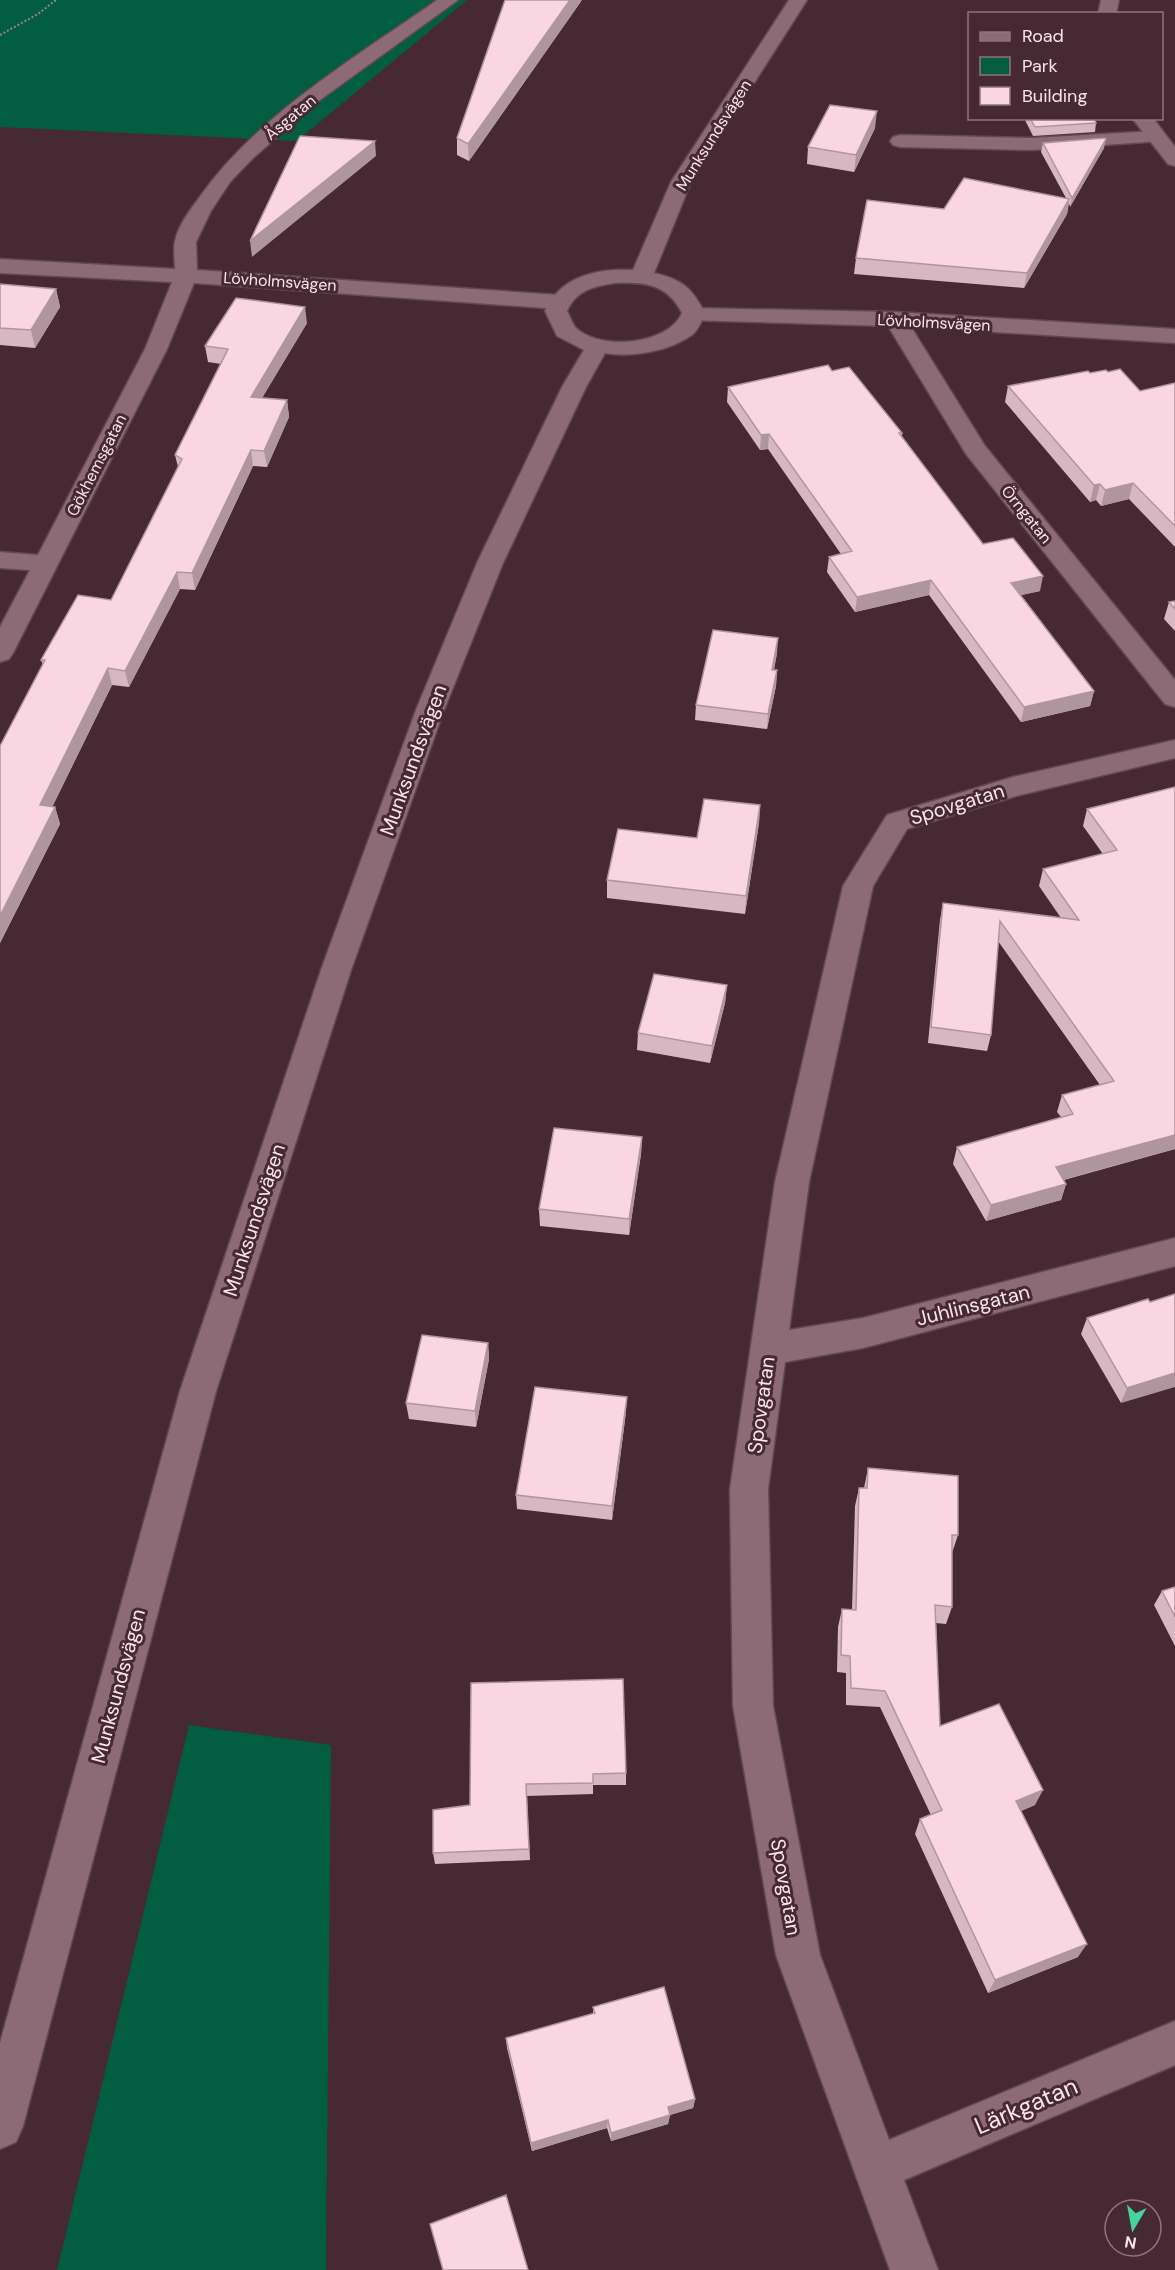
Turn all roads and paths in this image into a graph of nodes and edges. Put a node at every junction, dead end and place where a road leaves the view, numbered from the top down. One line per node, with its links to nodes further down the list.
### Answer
1 (56, 0): 4 (path)
2 (449, 0): 10 (street, Åsgatan)
3 (798, 0): 11 (street, Munksundsvägen)
4 (0, 35)
5 (1143, 120): 6 (street)
6 (1155, 137): 7 (street); 8 (street)
7 (900, 141)
8 (1175, 160)
9 (0, 266): 10 (street, Lövholmsvägen)
10 (186, 275): 12 (street, Lövholmsvägen); 18 (street, Gökhemsgatan)
11 (641, 277): 12 (street); 13 (street)
12 (559, 302): 16 (street)
13 (693, 315): 14 (street, Lövholmsvägen); 16 (street)
14 (895, 319): 15 (street, Lövholmsvägen); 20 (street, Örngatan)
15 (1175, 336)
16 (598, 345): 25 (street, Munksundsvägen)
17 (0, 560): 18 (street)
18 (46, 563): 19 (street, Gökhemsgatan)
19 (0, 653)
20 (1175, 698)
21 (1175, 749): 23 (street, Spovgatan)
22 (1175, 1252): 23 (street, Juhlinsgatan)
23 (769, 1349): 26 (street, Spovgatan)
24 (1175, 2043): 26 (street, Lärkgatan)
25 (0, 2126)
26 (877, 2168): 27 (street, Spovgatan)
27 (914, 2270)

